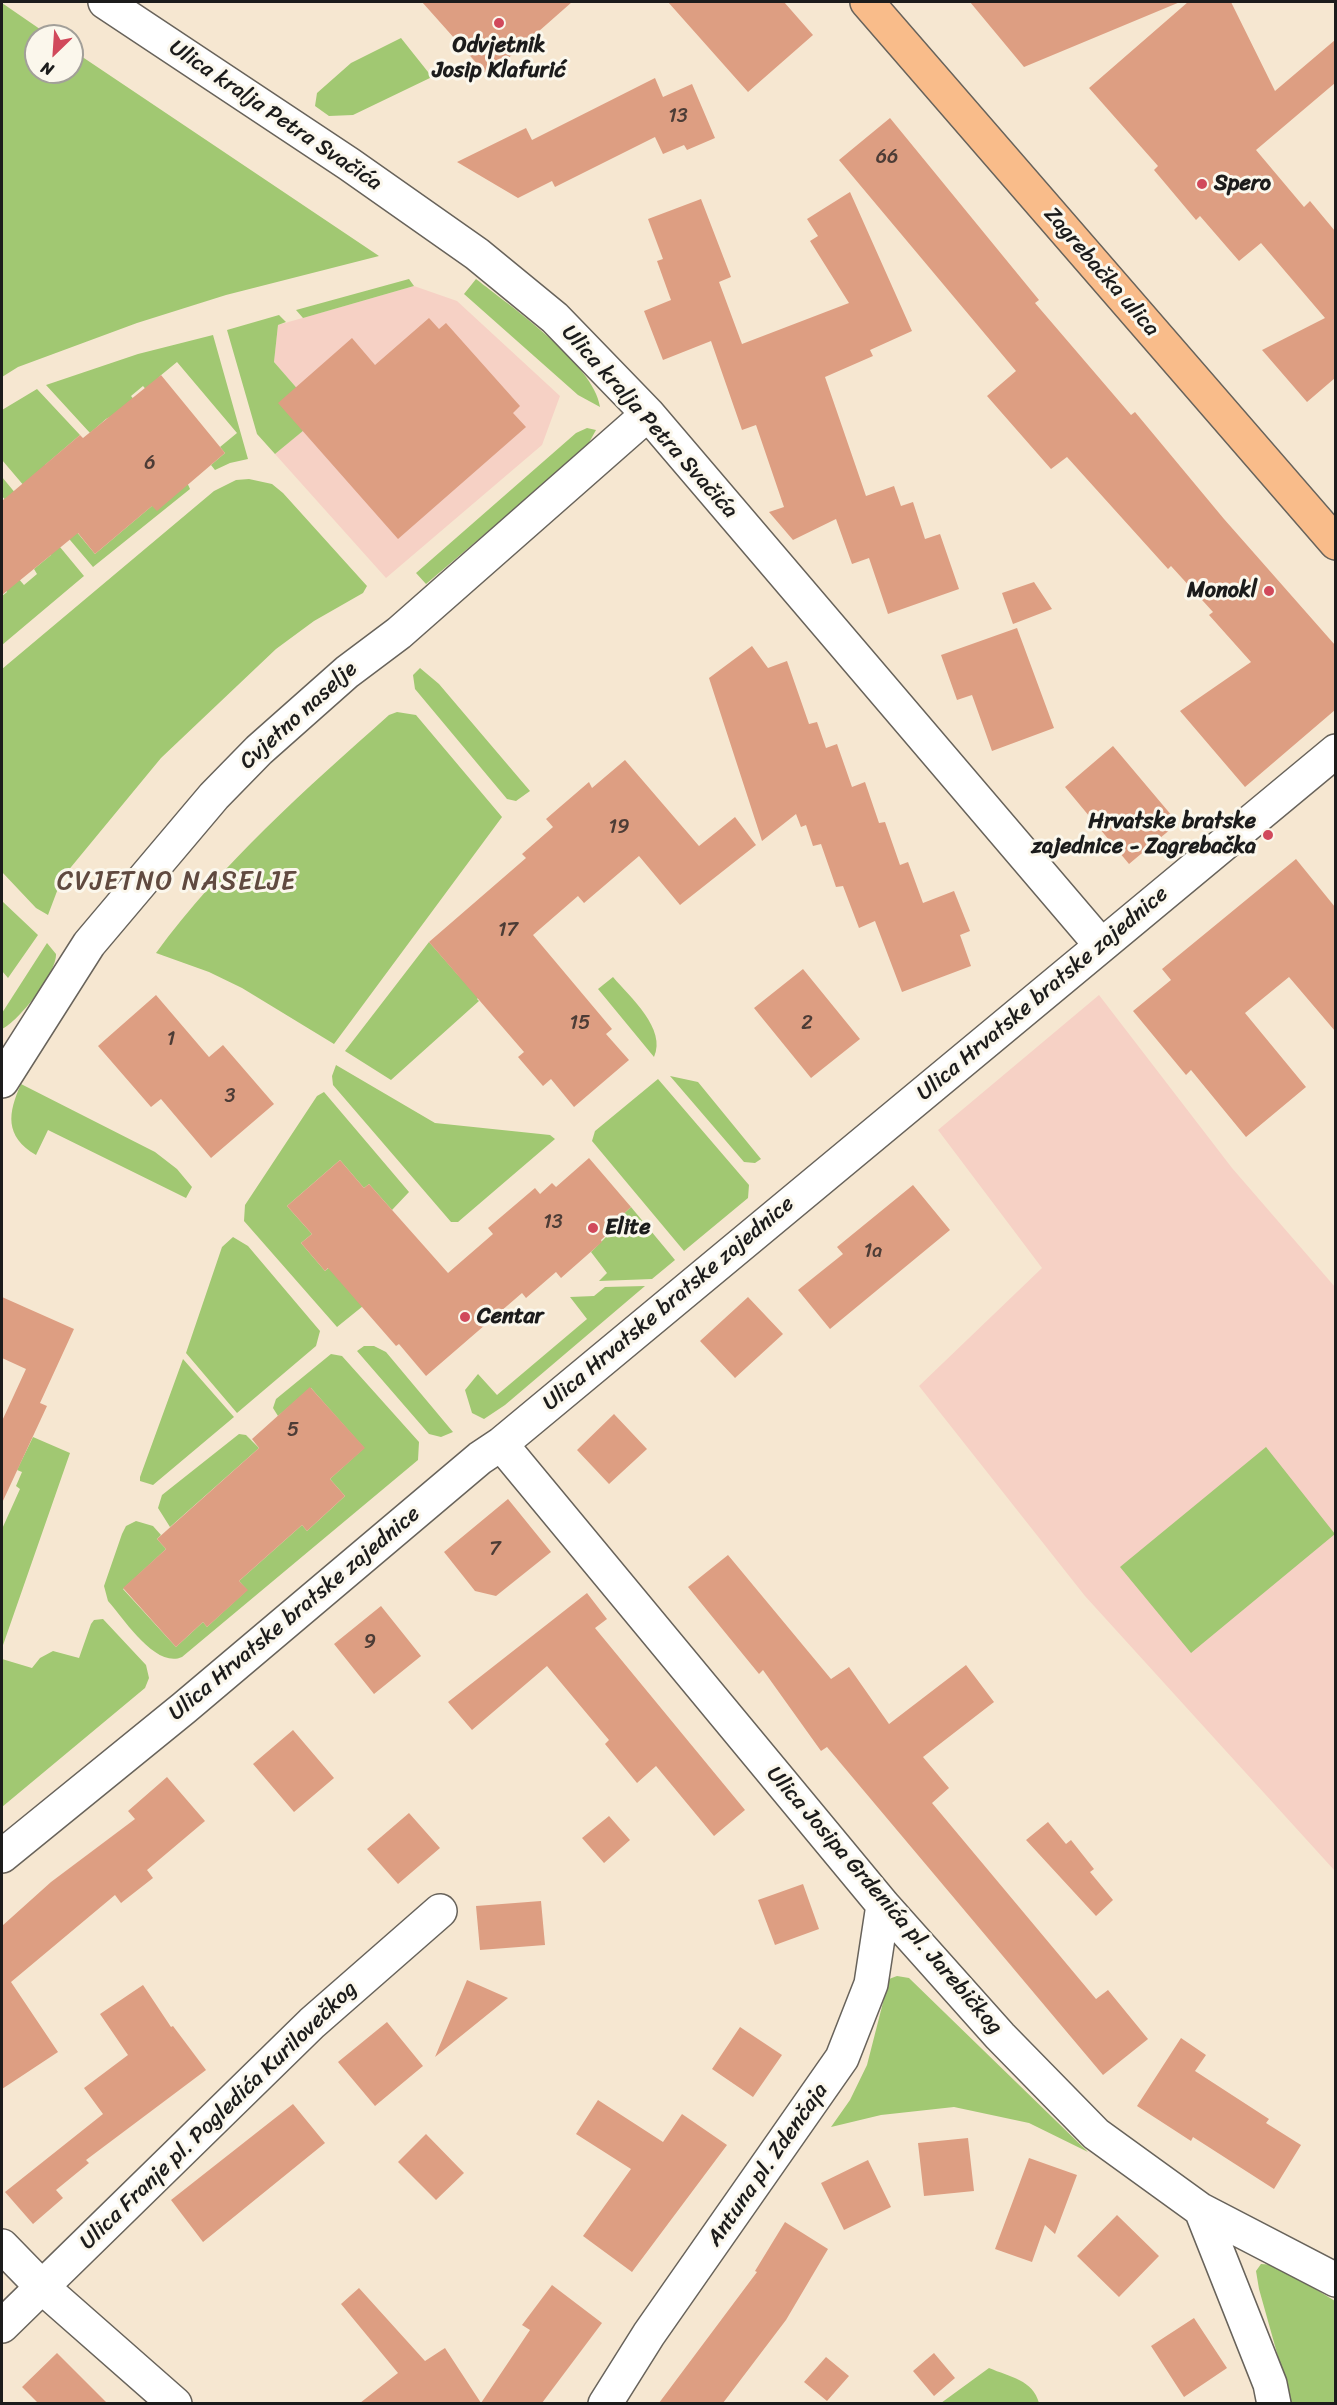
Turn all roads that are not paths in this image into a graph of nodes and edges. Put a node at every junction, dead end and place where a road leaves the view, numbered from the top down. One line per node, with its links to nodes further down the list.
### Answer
1 (105, 2): 3 (street, Ulica kralja Petra Svačića)
2 (867, 2): 4 (main road, Zagrebačka ulica)
3 (648, 414): 6 (street, Ulica kralja Petra Svačića); 7 (street, Cvjetno naselje)
4 (1335, 543)
5 (1335, 751): 6 (street, Ulica Hrvatske bratske zajednice)
6 (1101, 945): 8 (street, Ulica Hrvatske bratske zajednice)
7 (3, 1074)
8 (501, 1444): 9 (street, Ulica Hrvatske bratske zajednice); 10 (street, Ulica Josipa Grdenića pl. Jarebičkog)
9 (2, 1856)
10 (883, 1905): 12 (street, Ulica Josipa Grdenića pl. Jarebičkog); 18 (street, Antuna pl. Zdenčaja)
11 (440, 1911): 15 (street, Ulica Franje pl. Pogledića Kurilovečkog)
12 (1201, 2210): 14 (street, Ulica Josipa Grdenića pl. Jarebičkog); 19 (street)
13 (2, 2246): 15 (street)
14 (1335, 2280)
15 (42, 2287): 16 (street, Ulica Franje pl. Pogledića Kurilovečkog); 17 (street)
16 (2, 2326)
17 (175, 2403)
18 (605, 2403)
19 (1274, 2403)

